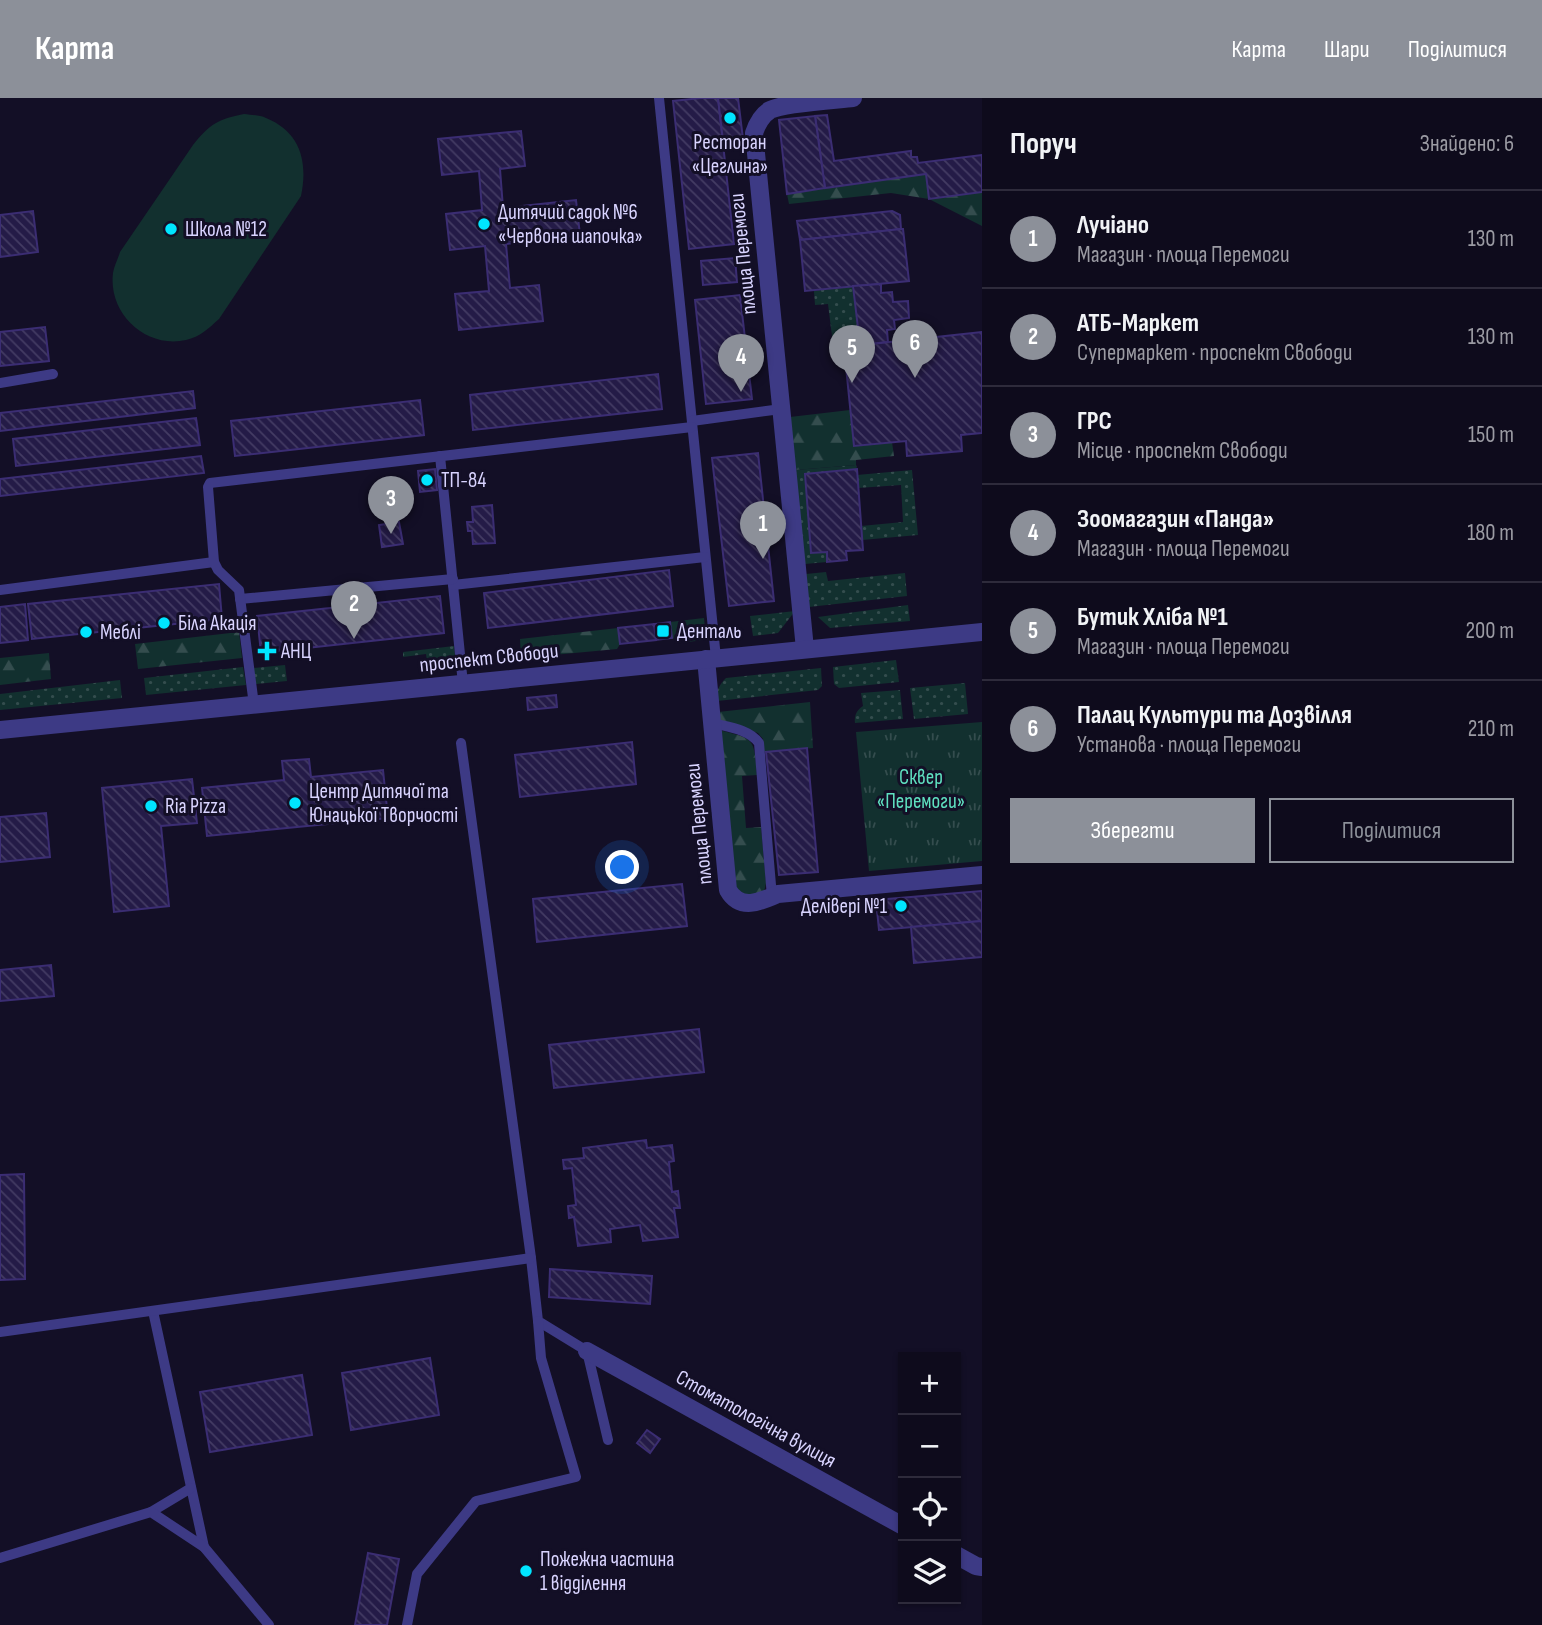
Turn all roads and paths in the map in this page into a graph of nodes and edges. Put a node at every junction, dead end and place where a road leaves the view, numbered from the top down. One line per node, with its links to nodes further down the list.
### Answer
1 (659, 98): 6 (lane)
2 (853, 98): 5 (street, площа Перемоги)
3 (52, 374): 4 (lane)
4 (0, 383)
5 (781, 409): 6 (lane); 14 (street, площа Перемоги)
6 (692, 424): 7 (lane); 8 (lane)
7 (440, 456): 9 (lane); 10 (lane)
8 (705, 557): 10 (lane); 15 (lane)
9 (214, 562): 11 (lane); 12 (lane)
10 (453, 582): 12 (lane); 16 (lane)
11 (0, 590)
12 (240, 599): 17 (lane)
13 (982, 632): 14 (street, проспект Свободи)
14 (805, 649): 15 (street, проспект Свободи)
15 (711, 659): 16 (street, проспект Свободи); 18 (street, площа Перемоги)
16 (463, 684): 17 (street, проспект Свободи)
17 (254, 705): 19 (street, проспект Свободи)
18 (712, 723): 22 (lane); 22 (street, площа Перемоги)
19 (0, 730)
20 (461, 743): 23 (lane)
21 (982, 875): 22 (street, площа Перемоги)
22 (772, 897)
23 (531, 1258): 24 (lane); 25 (lane)
24 (153, 1311): 26 (lane); 29 (lane)
25 (538, 1321): 27 (lane); 37 (lane)
26 (0, 1332)
27 (587, 1351): 28 (lane); 31 (street, Стоматологічна вулиця)
28 (608, 1440)
29 (191, 1488): 30 (lane); 32 (lane)
30 (151, 1512): 32 (lane); 33 (lane)
31 (898, 1523)
32 (204, 1547): 36 (lane)
33 (0, 1558)
34 (961, 1558): 35 (street)
35 (982, 1567)
36 (269, 1625)
37 (407, 1625)

